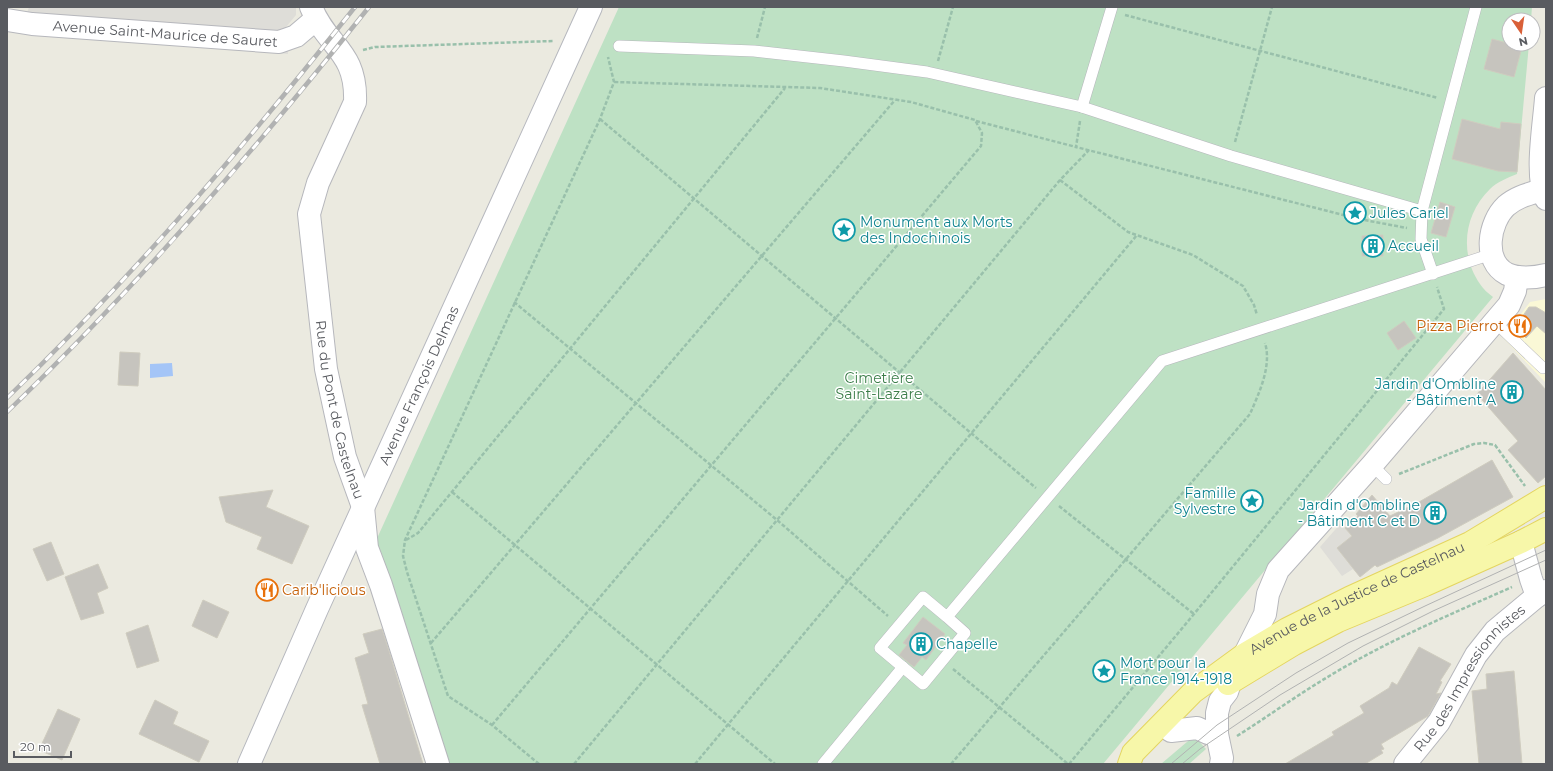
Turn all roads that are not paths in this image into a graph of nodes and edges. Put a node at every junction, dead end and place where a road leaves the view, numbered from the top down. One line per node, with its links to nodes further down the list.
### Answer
1 (591, 7): 18 (street, Avenue François Delmas)
2 (1476, 7): 10 (lane)
3 (1111, 9): 8 (lane)
4 (315, 11): 5 (street, Avenue Saint-Maurice de Sauret); 18 (street, Rue du Pont de Castelnau)
5 (7, 20)
6 (619, 46): 8 (lane)
7 (1546, 98): 9 (street)
8 (1082, 107): 10 (lane)
9 (1544, 195): 11 (street)
10 (1422, 211): 12 (lane)
11 (1492, 254): 12 (lane); 14 (street)
12 (1433, 274): 22 (lane)
13 (1546, 275): 14 (street)
14 (1517, 277): 15 (street)
15 (1495, 322): 16 (lane); 23 (street)
16 (1543, 368)
17 (1541, 500): 23 (main road, Avenue de la Justice de Castelnau)
18 (364, 507): 28 (street, Avenue François Delmas); 29 (street, Rue du Pont de Castelnau)
19 (1546, 529): 20 (main road, Avenue de la Justice de Castelnau)
20 (1521, 542): 21 (street); 25 (main road, Avenue de la Justice de Castelnau)
21 (1538, 589): 32 (street, Rue des Impressionnistes)
22 (947, 617): 24 (lane); 24 (lane)
23 (1245, 654): 31 (main road, Avenue de la Justice de Castelnau)
24 (903, 667): 30 (lane)
25 (1230, 683): 26 (main road, Avenue de la Justice de Castelnau); 27 (street)
26 (1171, 731): 27 (street); 31 (main road, Avenue de la Justice de Castelnau)
27 (1219, 748)
28 (249, 764)
29 (438, 764)
30 (823, 764)
31 (1129, 764)
32 (1405, 764)

